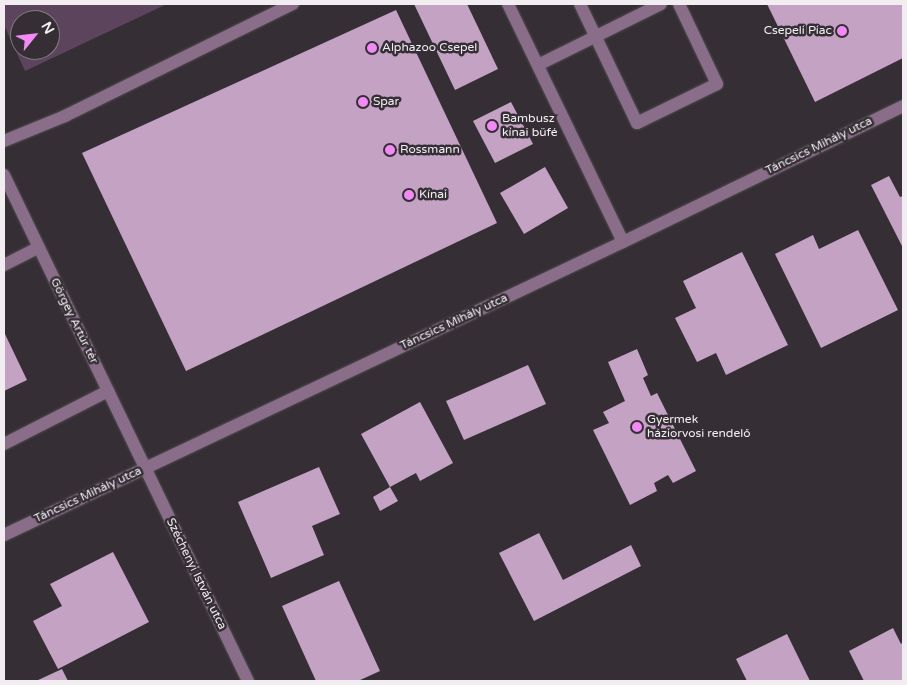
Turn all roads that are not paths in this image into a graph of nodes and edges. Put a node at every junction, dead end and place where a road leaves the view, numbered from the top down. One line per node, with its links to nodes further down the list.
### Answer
1 (293, 4): 9 (street)
2 (508, 4): 7 (street)
3 (580, 4): 6 (street)
4 (661, 4): 6 (street)
5 (680, 4): 6 (street)
6 (596, 35): 7 (street)
7 (538, 64): 11 (street)
8 (903, 106): 11 (street, Táncsics Mihály utca)
9 (4, 141)
10 (4, 175): 12 (street, Görgey Artúr tér)
11 (623, 242): 16 (street, Táncsics Mihály utca)
12 (39, 248): 13 (street); 14 (street, Görgey Artúr tér)
13 (4, 265)
14 (108, 391): 15 (street); 16 (street, Görgey Artúr tér)
15 (4, 444)
16 (145, 467): 17 (street, Táncsics Mihály utca); 18 (street, Széchenyi István utca)
17 (4, 535)
18 (248, 681)

